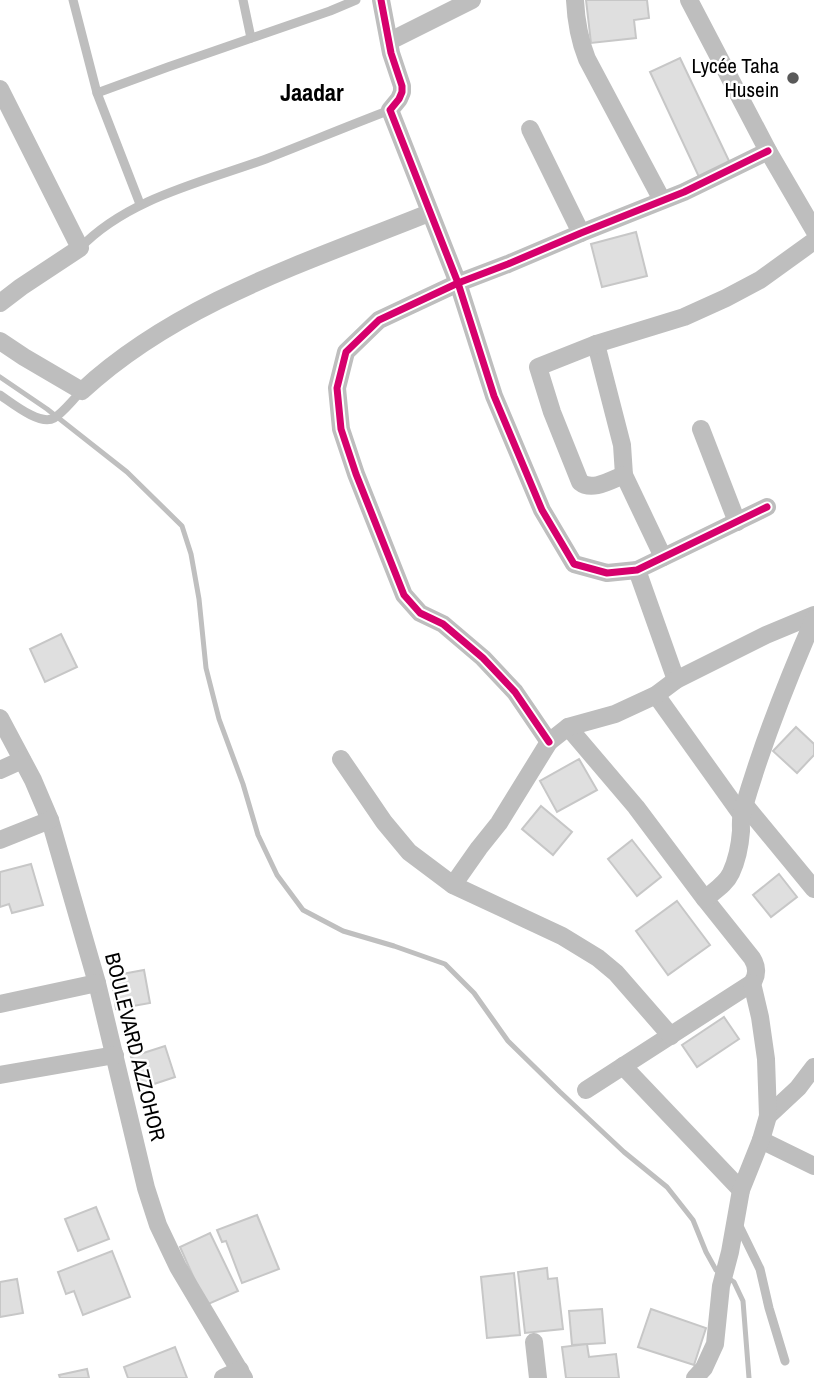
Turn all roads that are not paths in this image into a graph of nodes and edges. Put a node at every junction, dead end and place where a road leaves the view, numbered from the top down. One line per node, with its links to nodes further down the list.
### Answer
1 (73, 0): 11 (lane)
2 (243, 0): 8 (lane)
3 (356, 0): 8 (lane)
4 (381, 0): 9 (street)
5 (472, 0): 9 (street)
6 (575, 0): 15 (street)
7 (689, 0): 14 (street)
8 (251, 38): 11 (lane)
9 (390, 41): 12 (street)
10 (0, 89): 21 (street)
11 (97, 93): 16 (lane)
12 (390, 110): 16 (lane); 17 (street)
13 (530, 130): 19 (street)
14 (768, 151): 15 (street); 18 (street)
15 (662, 200): 19 (street)
16 (140, 204): 21 (lane)
17 (429, 213): 22 (street); 26 (street)
18 (814, 230)
19 (581, 233): 22 (street)
20 (814, 241): 25 (street)
21 (80, 248): 23 (street)
22 (458, 283): 33 (street); 39 (street)
23 (0, 303)
24 (0, 341): 26 (street)
25 (596, 344): 29 (street); 29 (street)
26 (78, 394): 27 (lane)
27 (0, 396)
28 (701, 429): 31 (street)
29 (624, 475): 32 (street)
30 (767, 507): 31 (street)
31 (737, 522): 32 (street)
32 (663, 558): 33 (street)
33 (637, 570): 35 (street)
34 (814, 617): 35 (street); 43 (street)
35 (676, 680): 36 (street)
36 (656, 695): 38 (street); 43 (street)
37 (0, 718): 40 (street, BOULEVARD AZZOHOR)
38 (568, 727): 39 (street); 48 (street)
39 (549, 742): 46 (street)
40 (22, 760): 42 (street); 44 (street, BOULEVARD AZZOHOR)
41 (341, 760): 46 (street)
42 (0, 770)
43 (743, 809): 47 (street); 48 (street)
44 (50, 820): 45 (street); 49 (street, BOULEVARD AZZOHOR)
45 (0, 840)
46 (453, 886): 52 (street)
47 (814, 890)
48 (705, 899): 50 (street)
49 (97, 983): 51 (street); 53 (street, BOULEVARD AZZOHOR)
50 (751, 984): 52 (street); 58 (street)
51 (0, 1004)
52 (671, 1036): 54 (street)
53 (115, 1055): 56 (street); 66 (street, BOULEVARD AZZOHOR)
54 (623, 1066): 57 (street); 61 (street)
55 (814, 1067): 58 (street)
56 (0, 1075)
57 (586, 1090)
58 (768, 1116): 59 (street)
59 (761, 1140): 60 (street); 61 (street)
60 (814, 1166)
61 (741, 1190): 62 (street)
62 (735, 1219): 64 (street); 65 (lane)
63 (534, 1342): 68 (street)
64 (711, 1356): 69 (street); 70 (street)
65 (785, 1362)
66 (242, 1374): 67 (street)
67 (223, 1378)
68 (538, 1378)
69 (695, 1378)
70 (714, 1378)

